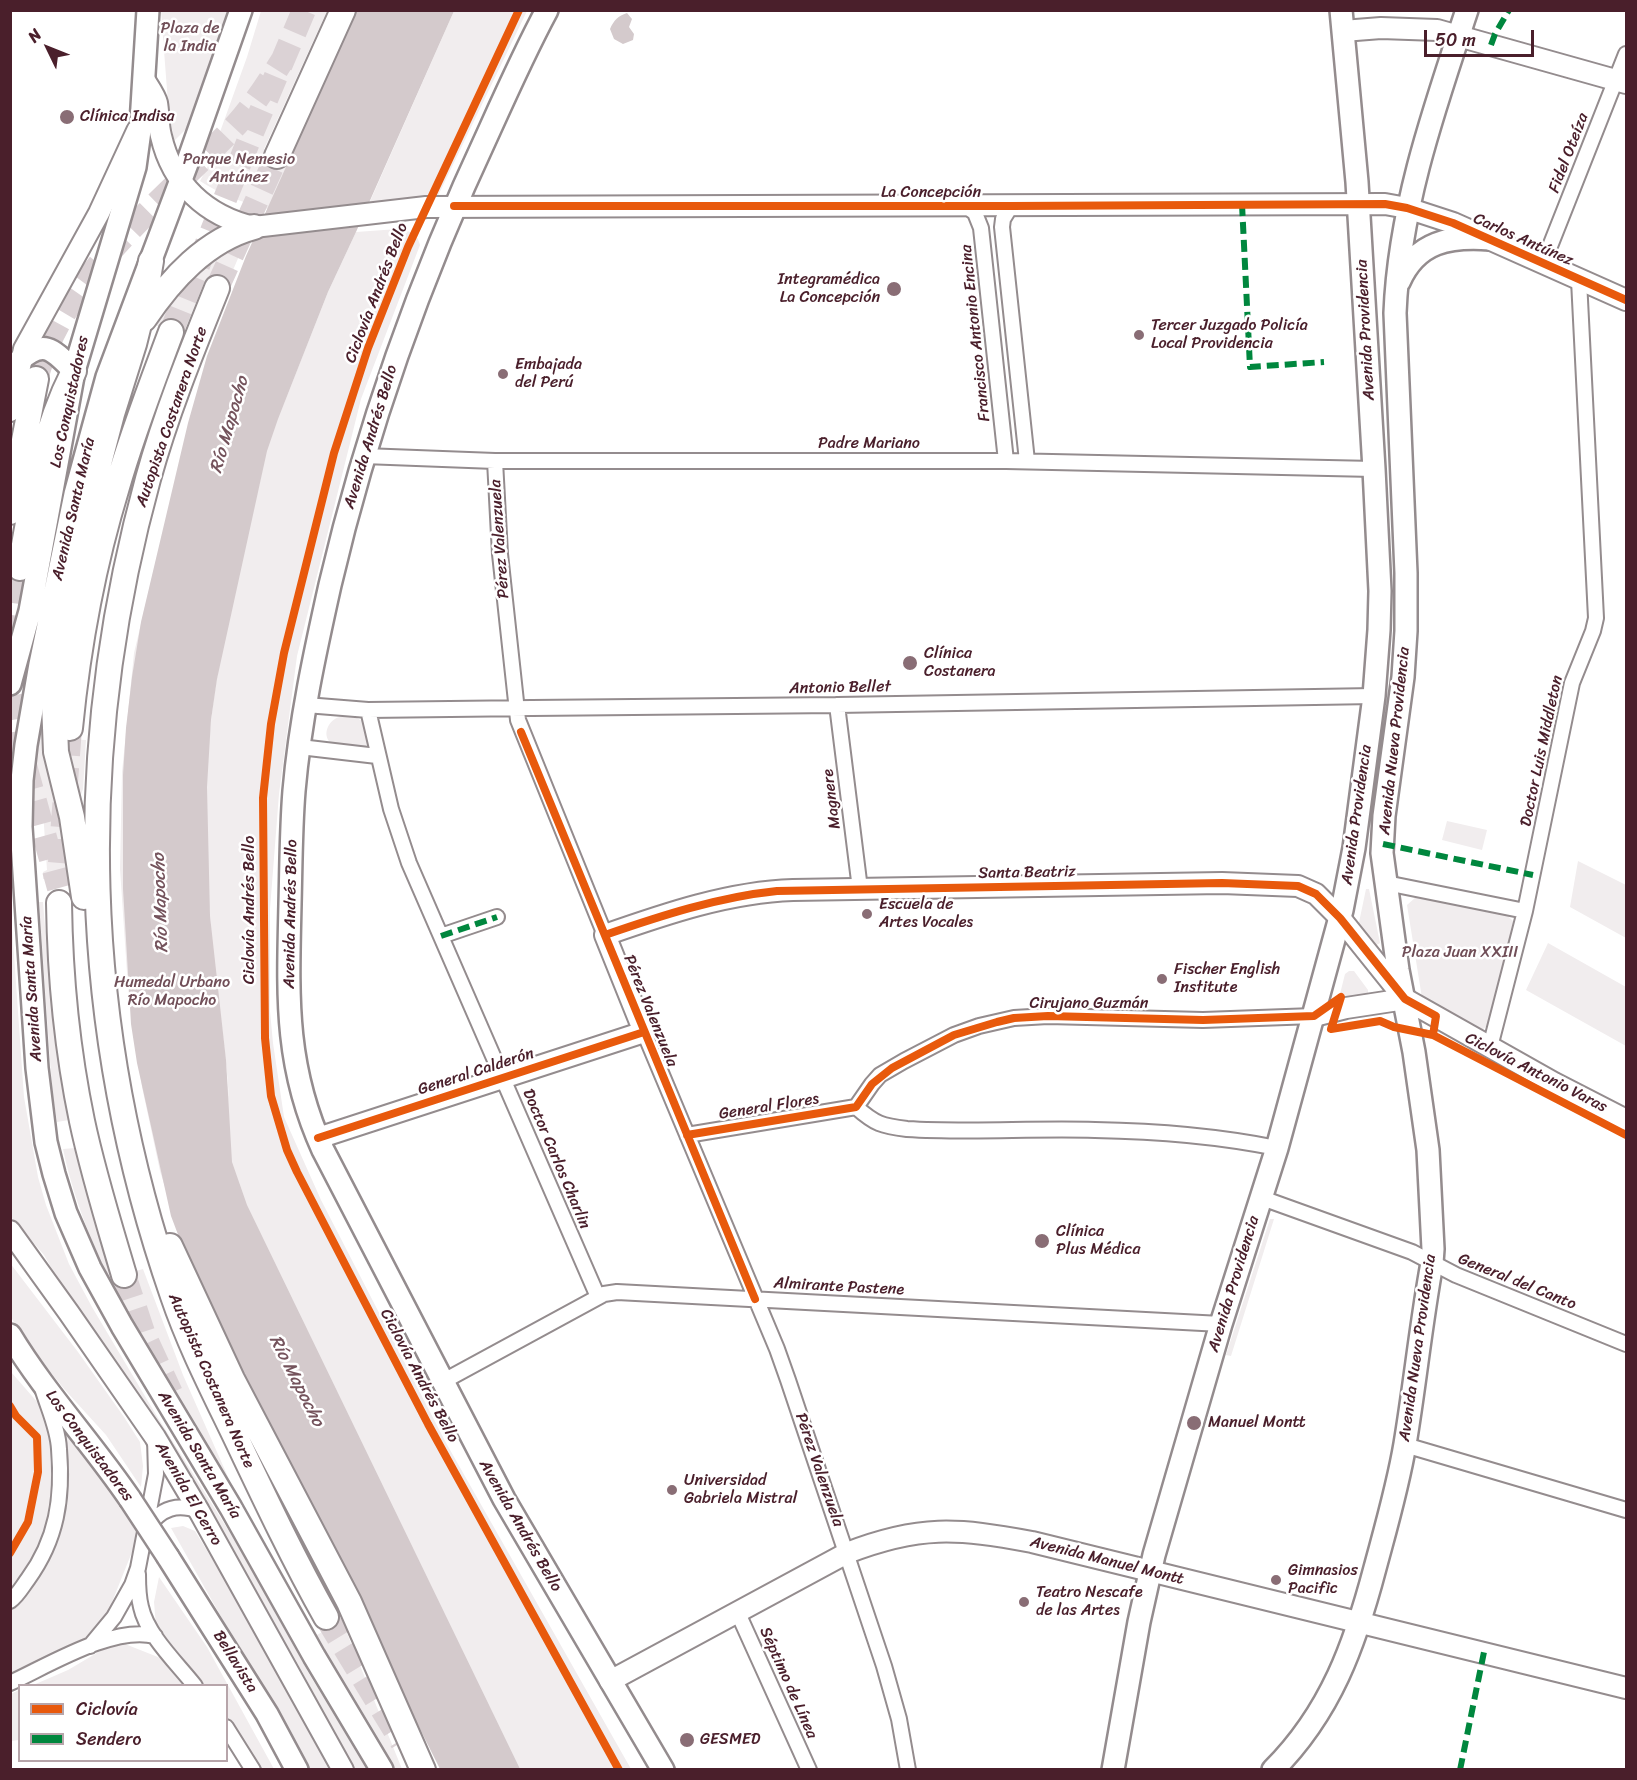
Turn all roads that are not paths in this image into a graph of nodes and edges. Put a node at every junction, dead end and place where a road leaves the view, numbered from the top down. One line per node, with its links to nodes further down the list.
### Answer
1 (148, 10): 9 (main road, Los Conquistadores)
2 (241, 10): 13 (main road, Avenida Santa María)
3 (343, 10): 12 (highway)
4 (547, 10): 15 (main road, Avenida Andrés Bello)
5 (1467, 10): 7 (main road, Avenida Nueva Providencia)
6 (1342, 21): 7 (street); 14 (main road, Avenida Providencia)
7 (1458, 35): 10 (street); 18 (main road, Avenida Nueva Providencia)
8 (1626, 54): 10 (street, Fidel Oteíza)
9 (144, 79): 11 (main road, Los Conquistadores); 13 (street)
10 (1621, 81): 24 (street, Fidel Oteíza)
11 (141, 123): 31 (street, Los Conquistadores); 32 (main road, Los Conquistadores)
12 (277, 156)
13 (180, 181): 19 (street); 23 (main road, Avenida Santa María)
14 (1359, 203): 17 (street, La Concepción); 18 (street, La Concepción); 39 (main road, Avenida Providencia)
15 (454, 206): 16 (street, La Concepción); 19 (street, La Concepción); 35 (main road, Avenida Andrés Bello)
16 (966, 206): 17 (street, La Concepción); 22 (street, Francisco Antonio Encina)
17 (1011, 206): 21 (street)
18 (1407, 208): 20 (street, Carlos Antúnez); 27 (main road, Avenida Nueva Providencia)
19 (255, 227): 29 (highway)
20 (1490, 239): 24 (street, Carlos Antúnez); 27 (main road)
21 (1004, 249): 22 (street); 38 (street)
22 (984, 252): 37 (street, Francisco Antonio Encina)
23 (151, 261): 29 (highway); 106 (main road, Avenida Santa María)
24 (1544, 264): 25 (street, Carlos Antúnez)
25 (1579, 280): 28 (street, Carlos Antúnez); 54 (street, Doctor Luis Middleton)
26 (217, 288): 59 (highway, Autopista Costanera Norte)
27 (1396, 294): 51 (main road, Avenida Nueva Providencia)
28 (1626, 300)
29 (138, 329): 59 (highway)
30 (171, 332): 48 (highway, Autopista Costanera Norte)
31 (15, 362): 32 (main road); 34 (street, Los Conquistadores)
32 (75, 371): 41 (highway); 42 (main road, Los Conquistadores)
33 (36, 380): 40 (highway)
34 (10, 411)
35 (364, 456): 36 (street, Padre Mariano); 44 (main road, Avenida Andrés Bello)
36 (495, 461): 37 (street, Padre Mariano); 46 (street, Pérez Valenzuela)
37 (1006, 461): 38 (street, Padre Mariano)
38 (1027, 461): 39 (street, Padre Mariano)
39 (1374, 469): 43 (main road, Avenida Providencia)
40 (10, 512)
41 (20, 568)
42 (10, 684)
43 (1374, 696): 45 (street, Antonio Bellet); 56 (main road, Avenida Providencia)
44 (306, 705): 47 (street, Antonio Bellet); 49 (main road, Avenida Andrés Bello)
45 (837, 705): 46 (street, Antonio Bellet); 52 (street, Magnere)
46 (515, 708): 47 (street, Antonio Bellet); 57 (street, Pérez Valenzuela)
47 (368, 710): 50 (street, Doctor Carlos Charlin)
48 (70, 728)
49 (300, 747): 50 (street); 68 (main road, Avenida Andrés Bello)
50 (377, 756): 58 (street, Doctor Carlos Charlin)
51 (1386, 883): 54 (street); 60 (main road, Avenida Nueva Providencia)
52 (860, 889): 56 (street, Santa Beatriz); 57 (street, Santa Beatriz)
53 (59, 903): 74 (highway)
54 (1526, 911): 63 (street, Doctor Luis Middleton)
55 (497, 917): 58 (street)
56 (1340, 918): 60 (street, Santa Beatriz); 61 (main road, Avenida Providencia)
57 (605, 935): 62 (street, Pérez Valenzuela)
58 (441, 936): 64 (street, Doctor Carlos Charlin)
59 (105, 996): 70 (highway, Autopista Costanera Norte)
60 (1405, 999): 61 (street); 63 (street); 73 (main road, Avenida Nueva Providencia)
61 (1314, 1016): 65 (street, Cirujano Guzmán); 69 (main road, Avenida Providencia)
62 (644, 1032): 64 (street, General Calderón); 67 (street, Pérez Valenzuela)
63 (1491, 1047): 66 (street)
64 (503, 1077): 68 (street, General Calderón); 75 (street, Doctor Carlos Charlin)
65 (856, 1107): 67 (street, General Flores); 69 (street)
66 (1626, 1120)
67 (687, 1135): 76 (street, Pérez Valenzuela)
68 (318, 1138): 81 (main road, Avenida Andrés Bello)
69 (1277, 1148): 71 (main road, Avenida Providencia)
70 (134, 1165): 93 (highway, Autopista Costanera Norte); 97 (highway)
71 (1262, 1198): 73 (street, General del Canto); 77 (main road, Avenida Providencia)
72 (10, 1232): 82 (street, Avenida El Cerro)
73 (1432, 1263): 79 (street, General del Canto); 83 (main road, Avenida Nueva Providencia)
74 (124, 1275)
75 (598, 1297): 76 (street, Almirante Pastene); 81 (street, Almirante Pastene)
76 (755, 1299): 77 (street, Almirante Pastene); 87 (street, Pérez Valenzuela)
77 (1221, 1324): 90 (main road, Avenida Providencia)
78 (14, 1342): 80 (main road, Los Conquistadores)
79 (1626, 1344)
80 (40, 1381): 88 (main road, Los Conquistadores, bridge); 91 (street)
81 (442, 1382): 98 (main road, Avenida Andrés Bello)
82 (155, 1437): 85 (street, Avenida El Cerro); 86 (street)
83 (1405, 1445): 84 (street); 94 (main road, Avenida Nueva Providencia)
84 (1626, 1510)
85 (198, 1511): 86 (street); 105 (street, Avenida El Cerro)
86 (146, 1531): 89 (street)
87 (847, 1553): 90 (street, Avenida Manuel Montt); 92 (street, Avenida Manuel Montt); 111 (street, Pérez Valenzuela)
88 (168, 1557): 104 (main road, Bellavista)
89 (138, 1568): 95 (street); 96 (street)
90 (1150, 1571): 94 (street, Avenida Manuel Montt); 112 (main road, Avenida Providencia)
91 (10, 1601)
92 (737, 1611): 98 (street, Avenida Manuel Montt); 110 (street, Séptimo de Línea)
93 (326, 1617)
94 (1360, 1623): 101 (street, Avenida Manuel Montt); 113 (main road, Avenida Nueva Providencia)
95 (155, 1636): 96 (street); 100 (street)
96 (90, 1646): 99 (street)
97 (382, 1678): 107 (highway); 108 (highway)
98 (610, 1681): 109 (main road, Avenida Andrés Bello)
99 (10, 1683)
100 (193, 1684)
101 (1626, 1688)
102 (228, 1729): 103 (street)
103 (253, 1770)
104 (297, 1770)
105 (343, 1770)
106 (382, 1770)
107 (405, 1770)
108 (423, 1770)
109 (663, 1770)
110 (809, 1770)
111 (908, 1770)
112 (1113, 1770)
113 (1274, 1770)

